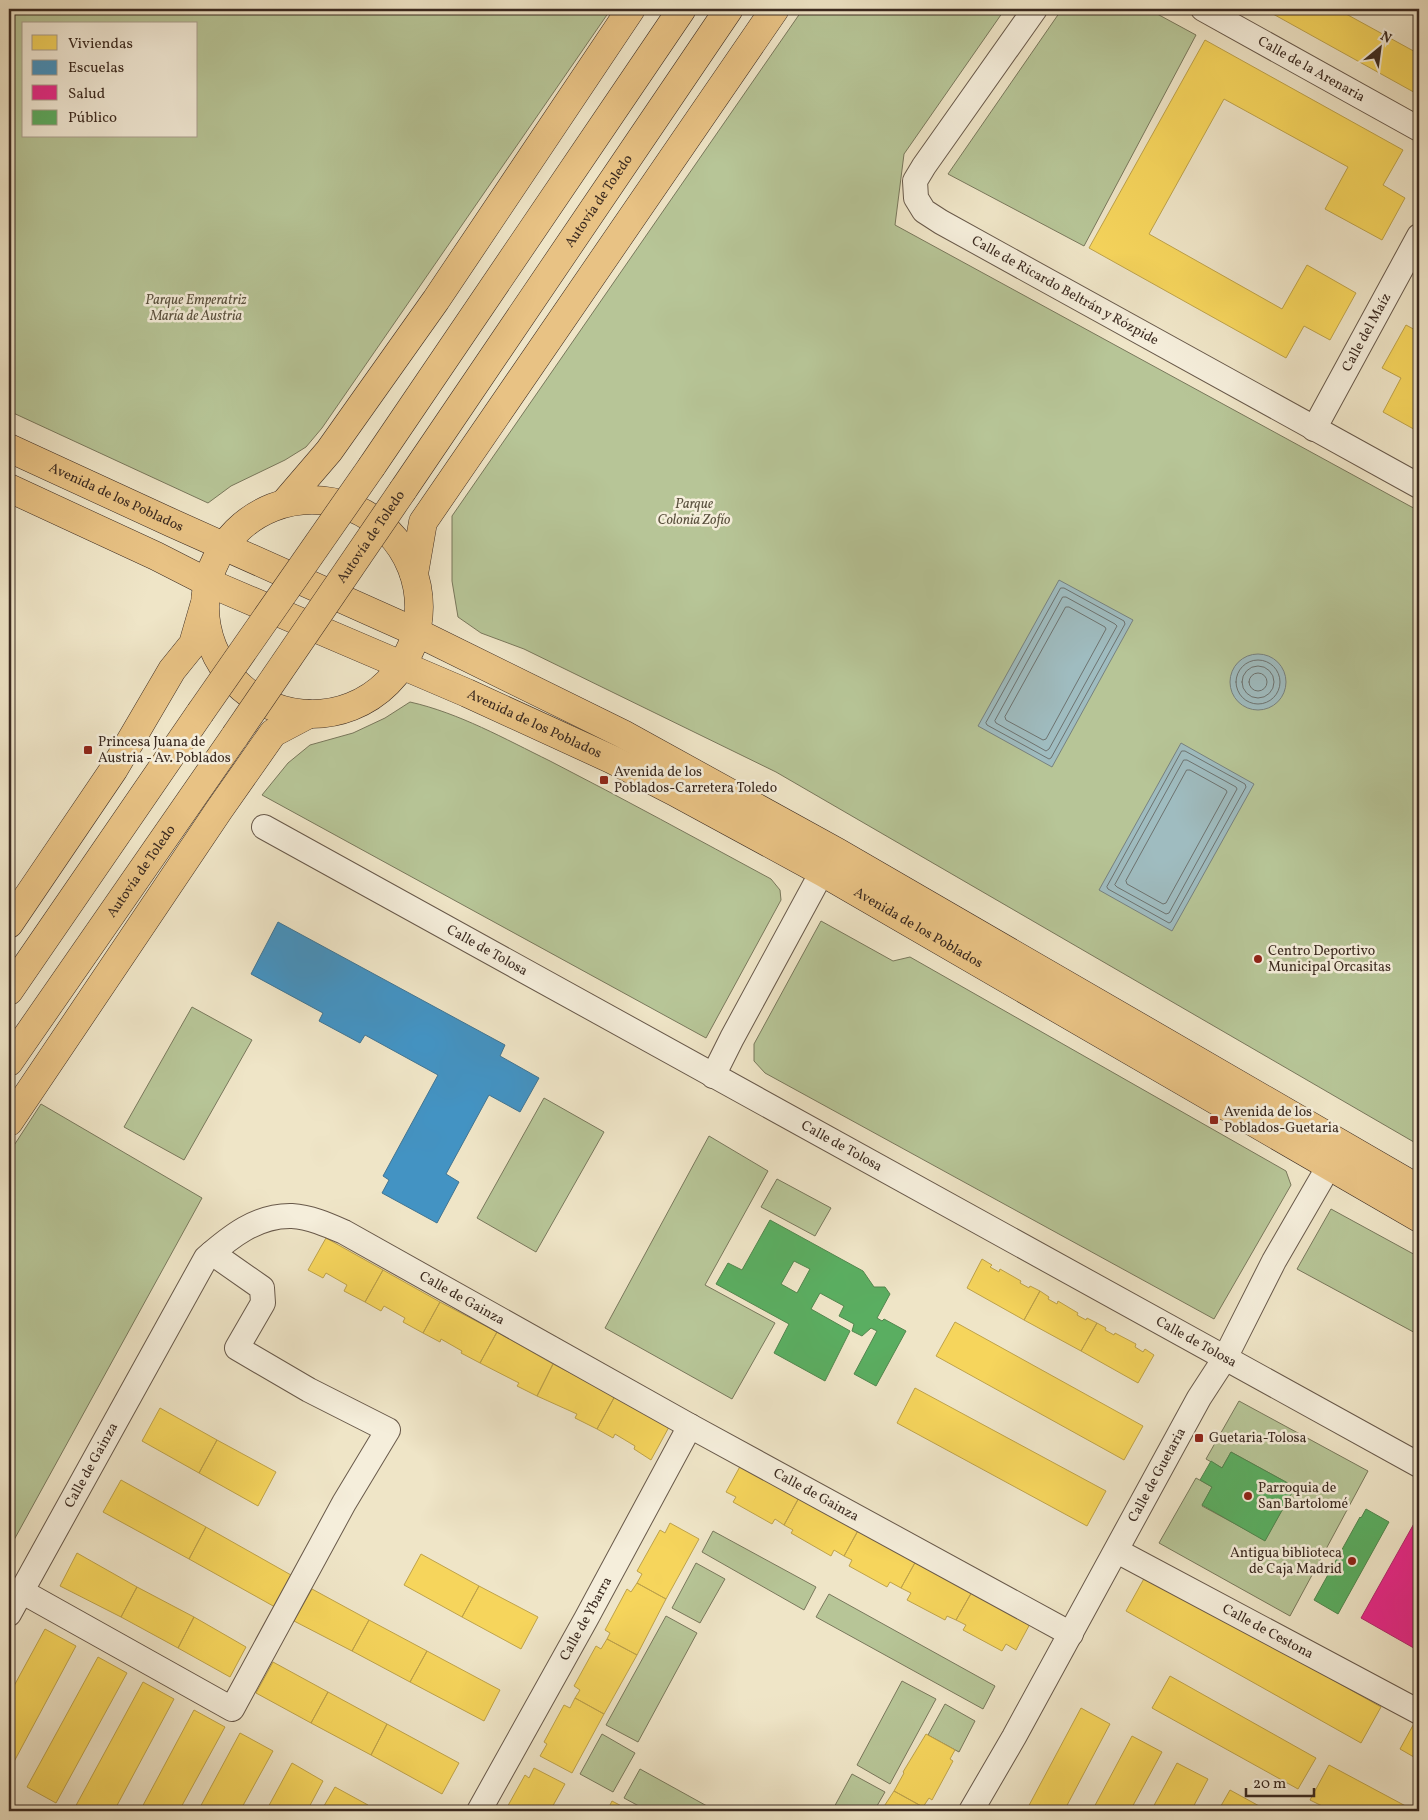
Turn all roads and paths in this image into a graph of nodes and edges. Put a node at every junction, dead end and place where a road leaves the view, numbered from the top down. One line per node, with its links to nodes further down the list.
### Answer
1 (631, 9): 13 (main road)
2 (682, 9): 23 (main road, bridge)
3 (729, 9): 24 (main road, Autovía de Toledo, bridge)
4 (775, 9): 15 (main road)
5 (1035, 9): 9 (street, Calle de Ricardo Beltrán y Rózpide)
6 (1203, 9): 7 (street, Calle de la Arenaria)
7 (1419, 129)
8 (1419, 236): 9 (street, Calle del Maíz)
9 (1314, 429): 11 (street, Calle de Ricardo Beltrán y Rózpide)
10 (9, 448): 14 (main road, Avenida de los Poblados)
11 (1419, 486)
12 (9, 488): 16 (main road, Avenida de los Poblados)
13 (287, 500): 14 (main road); 15 (main road)
14 (223, 545): 16 (main road); 17 (main road, Avenida de los Poblados)
15 (414, 574): 17 (main road)
16 (205, 594): 18 (main road, Avenida de los Poblados); 19 (main road); 22 (main road)
17 (416, 632): 18 (main road); 27 (main road, Avenida de los Poblados)
18 (402, 666): 19 (main road); 21 (main road, Avenida de los Poblados)
19 (309, 714): 26 (main road)
20 (264, 827): 25 (street, Calle de Tolosa)
21 (822, 872): 25 (street); 28 (main road, Avenida de los Poblados)
22 (9, 924)
23 (9, 991)
24 (9, 1062)
25 (713, 1076): 32 (street, Calle de Tolosa)
26 (9, 1122)
27 (1329, 1136): 28 (street, Calle de Guetaria); 29 (main road, Avenida de los Poblados)
28 (1328, 1166): 30 (main road, Avenida de los Poblados); 32 (street, Calle de Guetaria)
29 (1419, 1189)
30 (1419, 1218)
31 (212, 1252): 33 (street, Calle de Gainza); 36 (street, Calle de Gainza); 36 (street)
32 (1224, 1358): 34 (street, Calle de Tolosa); 35 (street, Calle de Guetaria)
33 (690, 1426): 38 (street, Calle de Gainza); 40 (street, Calle de Ybarra)
34 (1419, 1465)
35 (1117, 1551): 38 (street, Calle de Guetaria); 39 (street, Calle de Cestona)
36 (21, 1592): 37 (street, Calle de Gainza)
37 (9, 1614)
38 (1071, 1634): 41 (street, Calle de Guetaria)
39 (1419, 1712)
40 (479, 1811)
41 (971, 1811)

